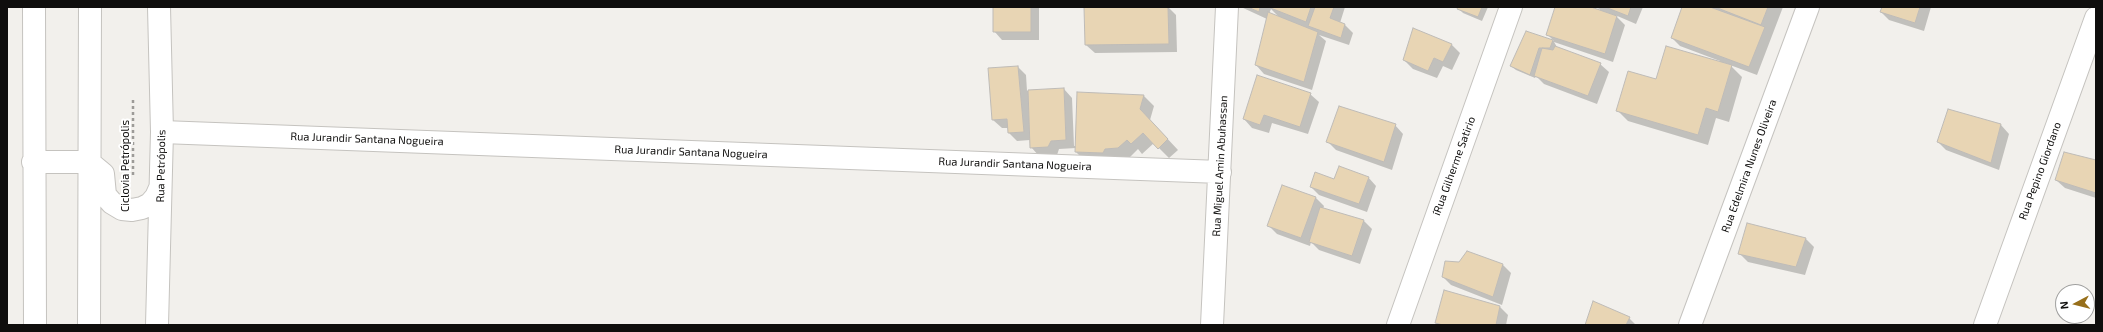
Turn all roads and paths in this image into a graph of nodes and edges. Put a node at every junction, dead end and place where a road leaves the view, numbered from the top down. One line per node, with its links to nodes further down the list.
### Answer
1 (34, 7): 10 (street)
2 (90, 7): 11 (street)
3 (159, 7): 9 (street, Rua Petrópolis)
4 (1227, 7): 12 (street, Rua Miguel Amin Abuhassan)
5 (1511, 7): 19 (street, íRua Gilherme Satirio)
6 (1808, 7): 20 (street, Rua Edelmira Nunes Oliveira)
7 (2096, 18): 21 (street, Rua Pepino Giordano)
8 (133, 93): 14 (path, Ciclovia Petrópolis)
9 (162, 132): 12 (street, Rua Jurandir Santana Nogueira); 13 (street, Rua Petrópolis)
10 (33, 162): 11 (street); 15 (street)
11 (89, 162): 14 (street); 16 (street)
12 (1220, 172): 18 (street, Rua Miguel Amin Abuhassan)
13 (160, 188): 14 (street); 17 (street, Rua Petrópolis)
14 (132, 210)
15 (35, 325)
16 (89, 325)
17 (157, 325)
18 (1212, 325)
19 (1398, 325)
20 (1690, 325)
21 (1985, 325)

